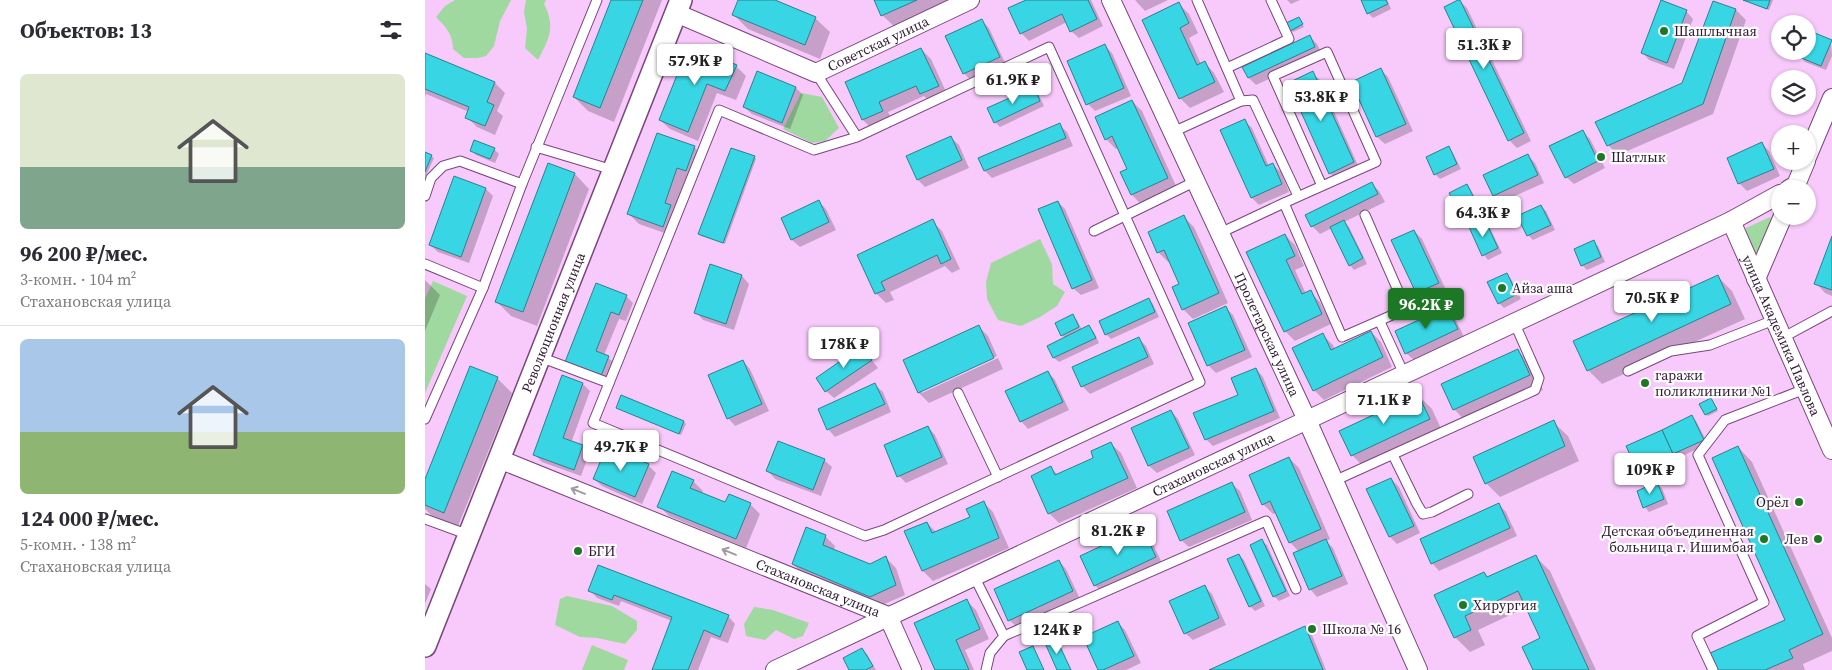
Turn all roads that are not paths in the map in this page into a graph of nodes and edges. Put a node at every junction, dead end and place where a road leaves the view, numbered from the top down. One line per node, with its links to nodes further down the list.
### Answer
1 (597, 0): 14 (lane)
2 (970, 0): 8 (street, Советская улица)
3 (1111, 0): 11 (street, Пролетарская улица)
4 (1197, 0): 7 (lane)
5 (1271, 0): 7 (lane)
6 (678, 6): 8 (street, Советская улица); 15 (street, Революционная улица)
7 (1227, 68): 10 (lane)
8 (817, 72): 13 (lane)
9 (1832, 98): 12 (street)
10 (1241, 100): 11 (lane); 20 (lane)
11 (1173, 132): 16 (street, Пролетарская улица)
12 (1816, 136)
13 (857, 137): 24 (lane); 40 (lane)
14 (536, 147): 15 (lane); 17 (lane)
15 (613, 170): 37 (street, Революционная улица)
16 (1196, 181): 24 (lane); 28 (street, Пролетарская улица)
17 (522, 184): 19 (lane); 31 (lane)
18 (1322, 186): 18 (lane); 20 (lane)
19 (425, 196)
20 (1299, 196): 22 (lane)
21 (1771, 199): 25 (street, Стахановская улица)
22 (1284, 203): 28 (lane); 34 (lane)
23 (1365, 215): 34 (lane)
24 (1125, 216): 27 (lane); 49 (lane)
25 (1731, 221): 30 (street, улица Академика Павлова); 35 (street, Стахановская улица)
26 (1779, 225): 30 (street)
27 (1094, 231)
28 (1220, 233): 44 (street, Пролетарская улица)
29 (425, 264): 31 (lane)
30 (1756, 279): 33 (street, улица Академика Павлова)
31 (483, 288): 43 (lane)
32 (1832, 312): 36 (lane)
33 (1774, 320): 36 (street, улица Академика Павлова); 38 (lane)
34 (1379, 322): 39 (lane)
35 (1514, 322): 39 (street, Стахановская улица); 47 (lane)
36 (1782, 338): 41 (street, улица Академика Павлова)
37 (540, 357): 40 (lane); 48 (street, Революционная улица)
38 (1628, 371)
39 (1404, 374): 44 (street, Стахановская улица)
40 (609, 383): 49 (lane)
41 (1805, 388): 45 (street, улица Академика Павлова); 63 (lane)
42 (958, 393): 49 (lane)
43 (425, 419)
44 (1307, 420): 50 (street, Пролетарская улица); 54 (street, Стахановская улица)
45 (1827, 426): 46 (street, улица Академика Павлова)
46 (1832, 450)
47 (1393, 454): 50 (lane); 51 (lane)
48 (499, 459): 53 (street, Революционная улица); 56 (street, Стахановская улица, one-way to 48)
49 (998, 477)
50 (1334, 481): 62 (street, Пролетарская улица)
51 (1468, 494)
52 (425, 519): 53 (lane)
53 (469, 535): 58 (street, Революционная улица)
54 (974, 576): 56 (street, Стахановская улица); 57 (lane)
55 (1296, 589): 57 (lane)
56 (888, 616): 59 (street); 60 (street)
57 (1004, 636): 61 (lane)
58 (425, 646)
59 (775, 670)
60 (912, 670)
61 (986, 670)
62 (1418, 670)
63 (1713, 670)

